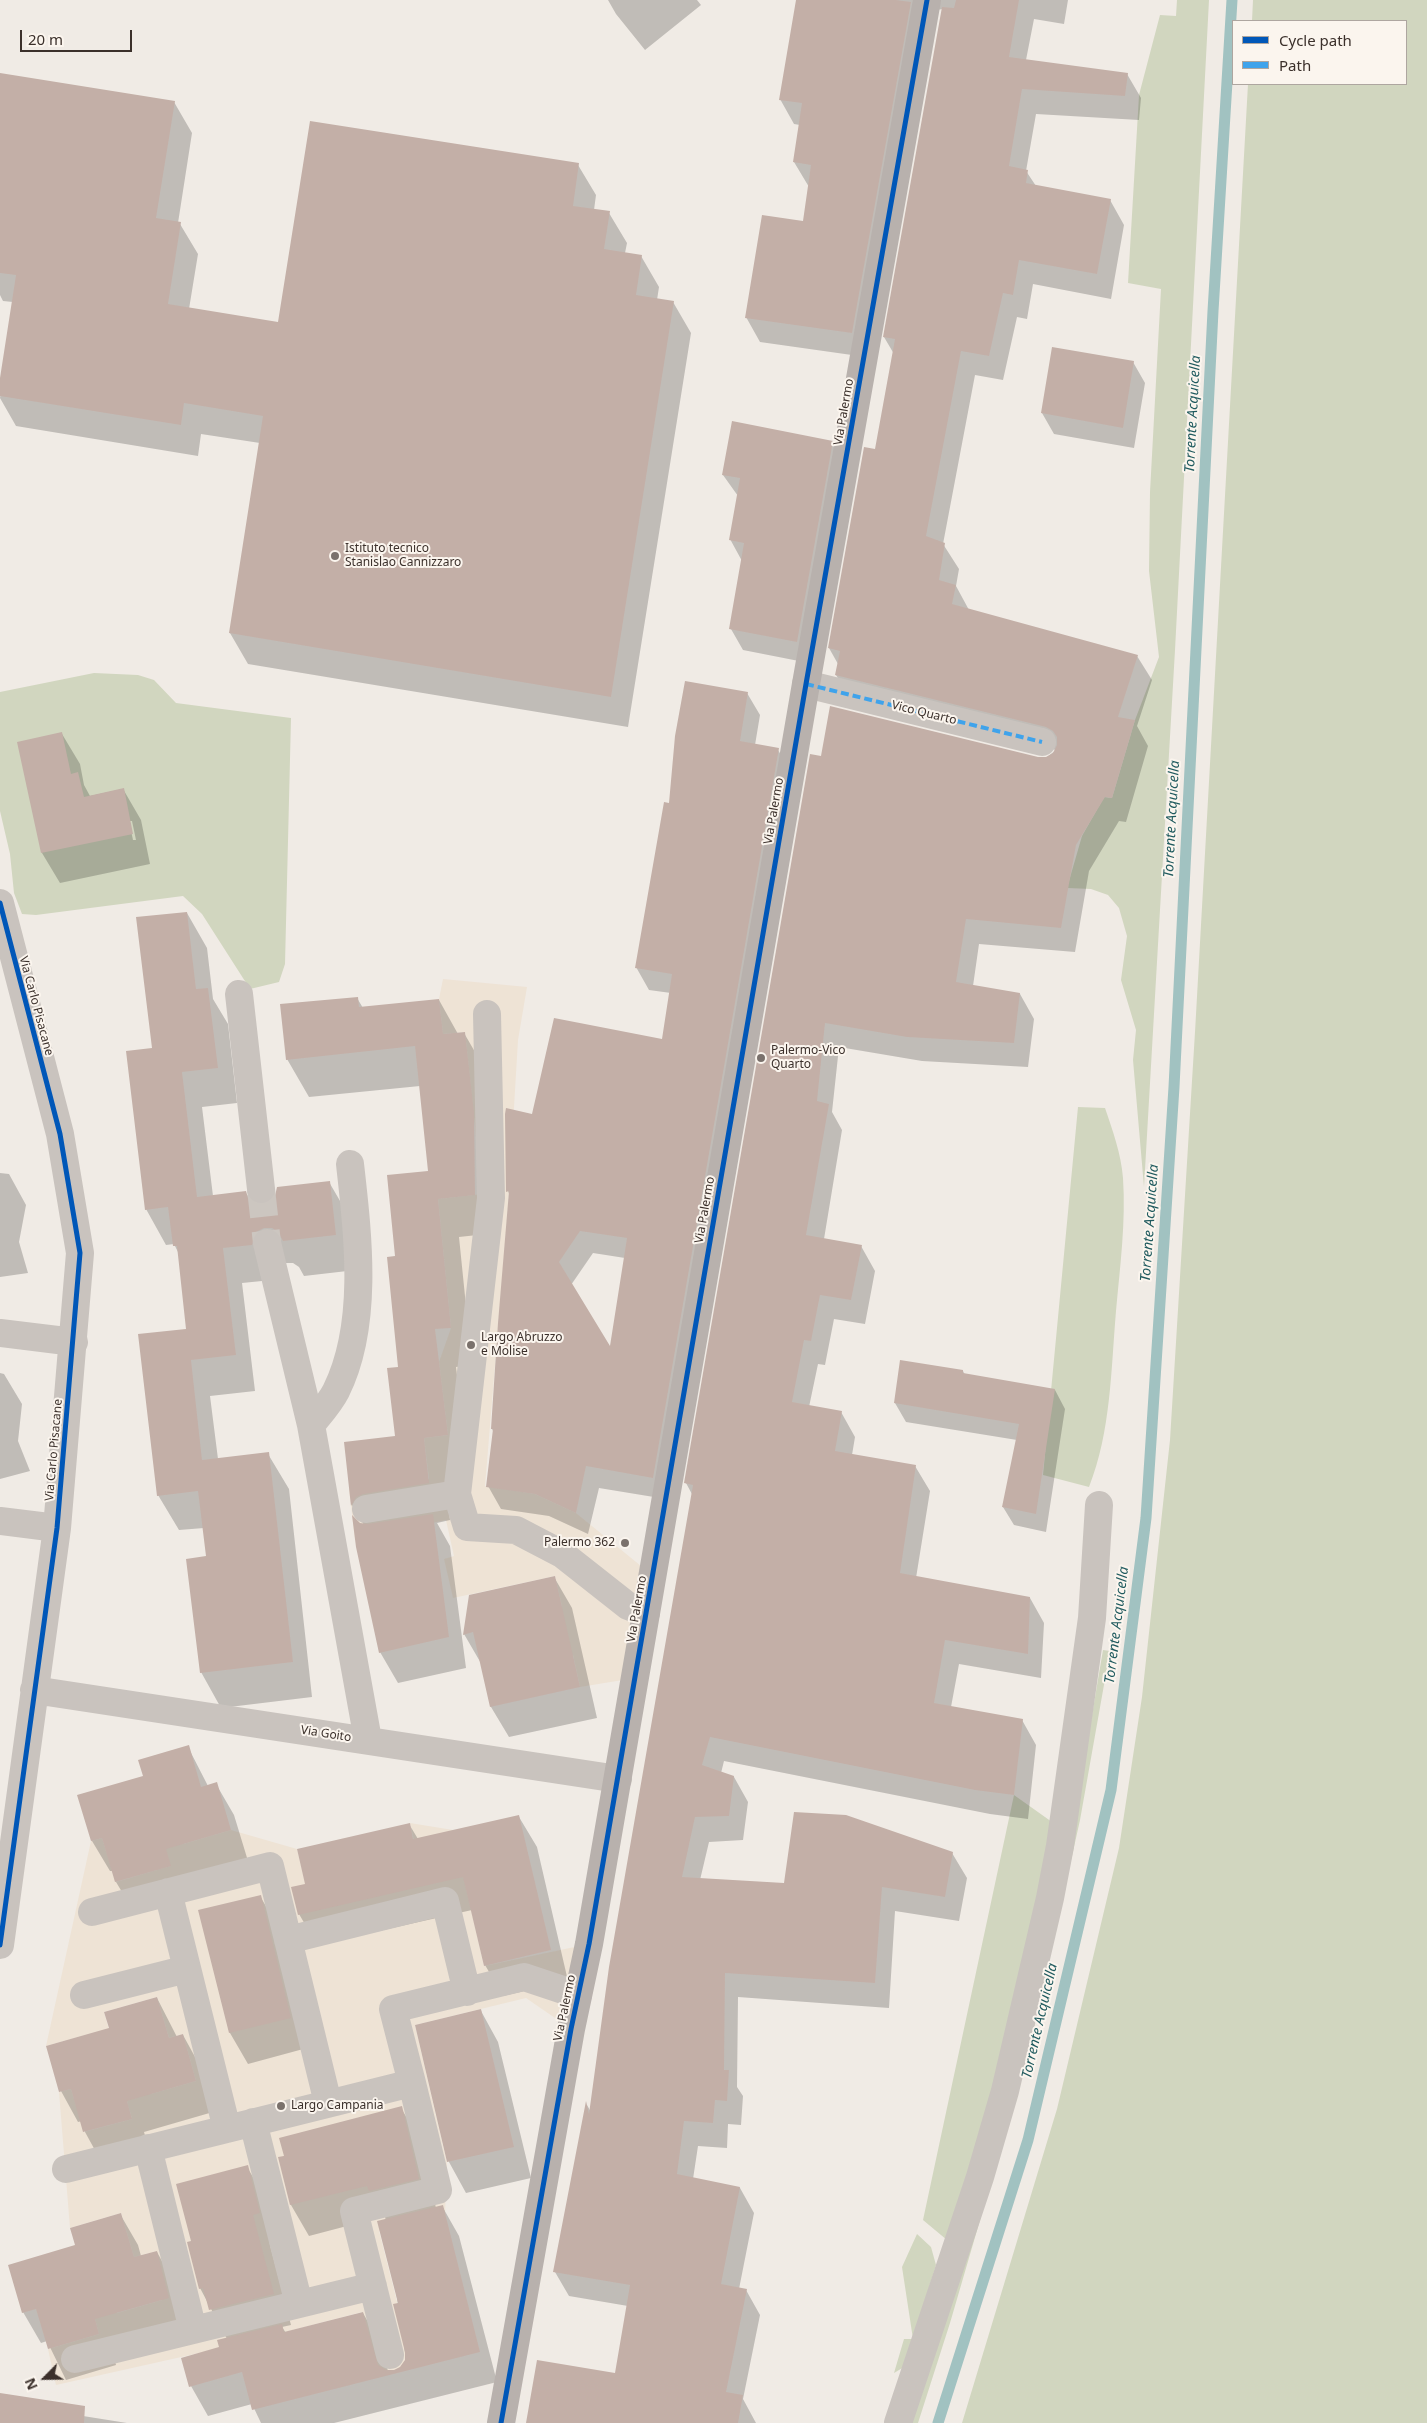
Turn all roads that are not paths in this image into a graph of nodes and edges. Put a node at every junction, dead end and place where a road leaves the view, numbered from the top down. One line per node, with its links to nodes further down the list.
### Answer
1 (927, 0): 2 (main road, Via Palermo)
2 (806, 684): 3 (street, Vico Quarto); 19 (main road, Via Palermo)
3 (1042, 742)
4 (0, 903): 5 (street, Via Carlo Pisacane)
5 (10, 992): 12 (street, Via Carlo Pisacane)
6 (239, 994): 9 (street)
7 (486, 1014): 14 (street)
8 (350, 1164): 13 (street)
9 (261, 1189)
10 (267, 1243): 13 (street)
11 (0, 1333): 12 (street)
12 (74, 1342): 18 (street, Via Carlo Pisacane)
13 (311, 1426): 21 (street)
14 (457, 1494): 16 (street); 19 (street)
15 (1098, 1505): 44 (street)
16 (366, 1509)
17 (0, 1521): 18 (street)
18 (57, 1528): 20 (street, Via Carlo Pisacane)
19 (646, 1613): 22 (main road, Via Palermo)
20 (34, 1690): 21 (street, Via Goito); 23 (street, Via Carlo Pisacane)
21 (368, 1740): 22 (street, Via Goito)
22 (618, 1779): 31 (main road, Via Palermo)
23 (7, 1844): 27 (street, Via Carlo Pisacane)
24 (168, 1892): 25 (street); 26 (street); 28 (street)
25 (92, 1912)
26 (288, 1940): 29 (street); 33 (street)
27 (0, 1945)
28 (187, 1969): 30 (street); 35 (street)
29 (467, 1992): 31 (street); 32 (street)
30 (84, 1995)
31 (578, 1995): 43 (main road, Via Palermo)
32 (412, 2083): 33 (street); 38 (street)
33 (328, 2103): 34 (street)
34 (253, 2122): 35 (street); 39 (street)
35 (227, 2129): 36 (street)
36 (148, 2148): 37 (street); 40 (street)
37 (66, 2168)
38 (373, 2286): 39 (street); 41 (street)
39 (298, 2304): 40 (street)
40 (192, 2330): 42 (street)
41 (390, 2354)
42 (75, 2359)
43 (501, 2423)
44 (898, 2423)

